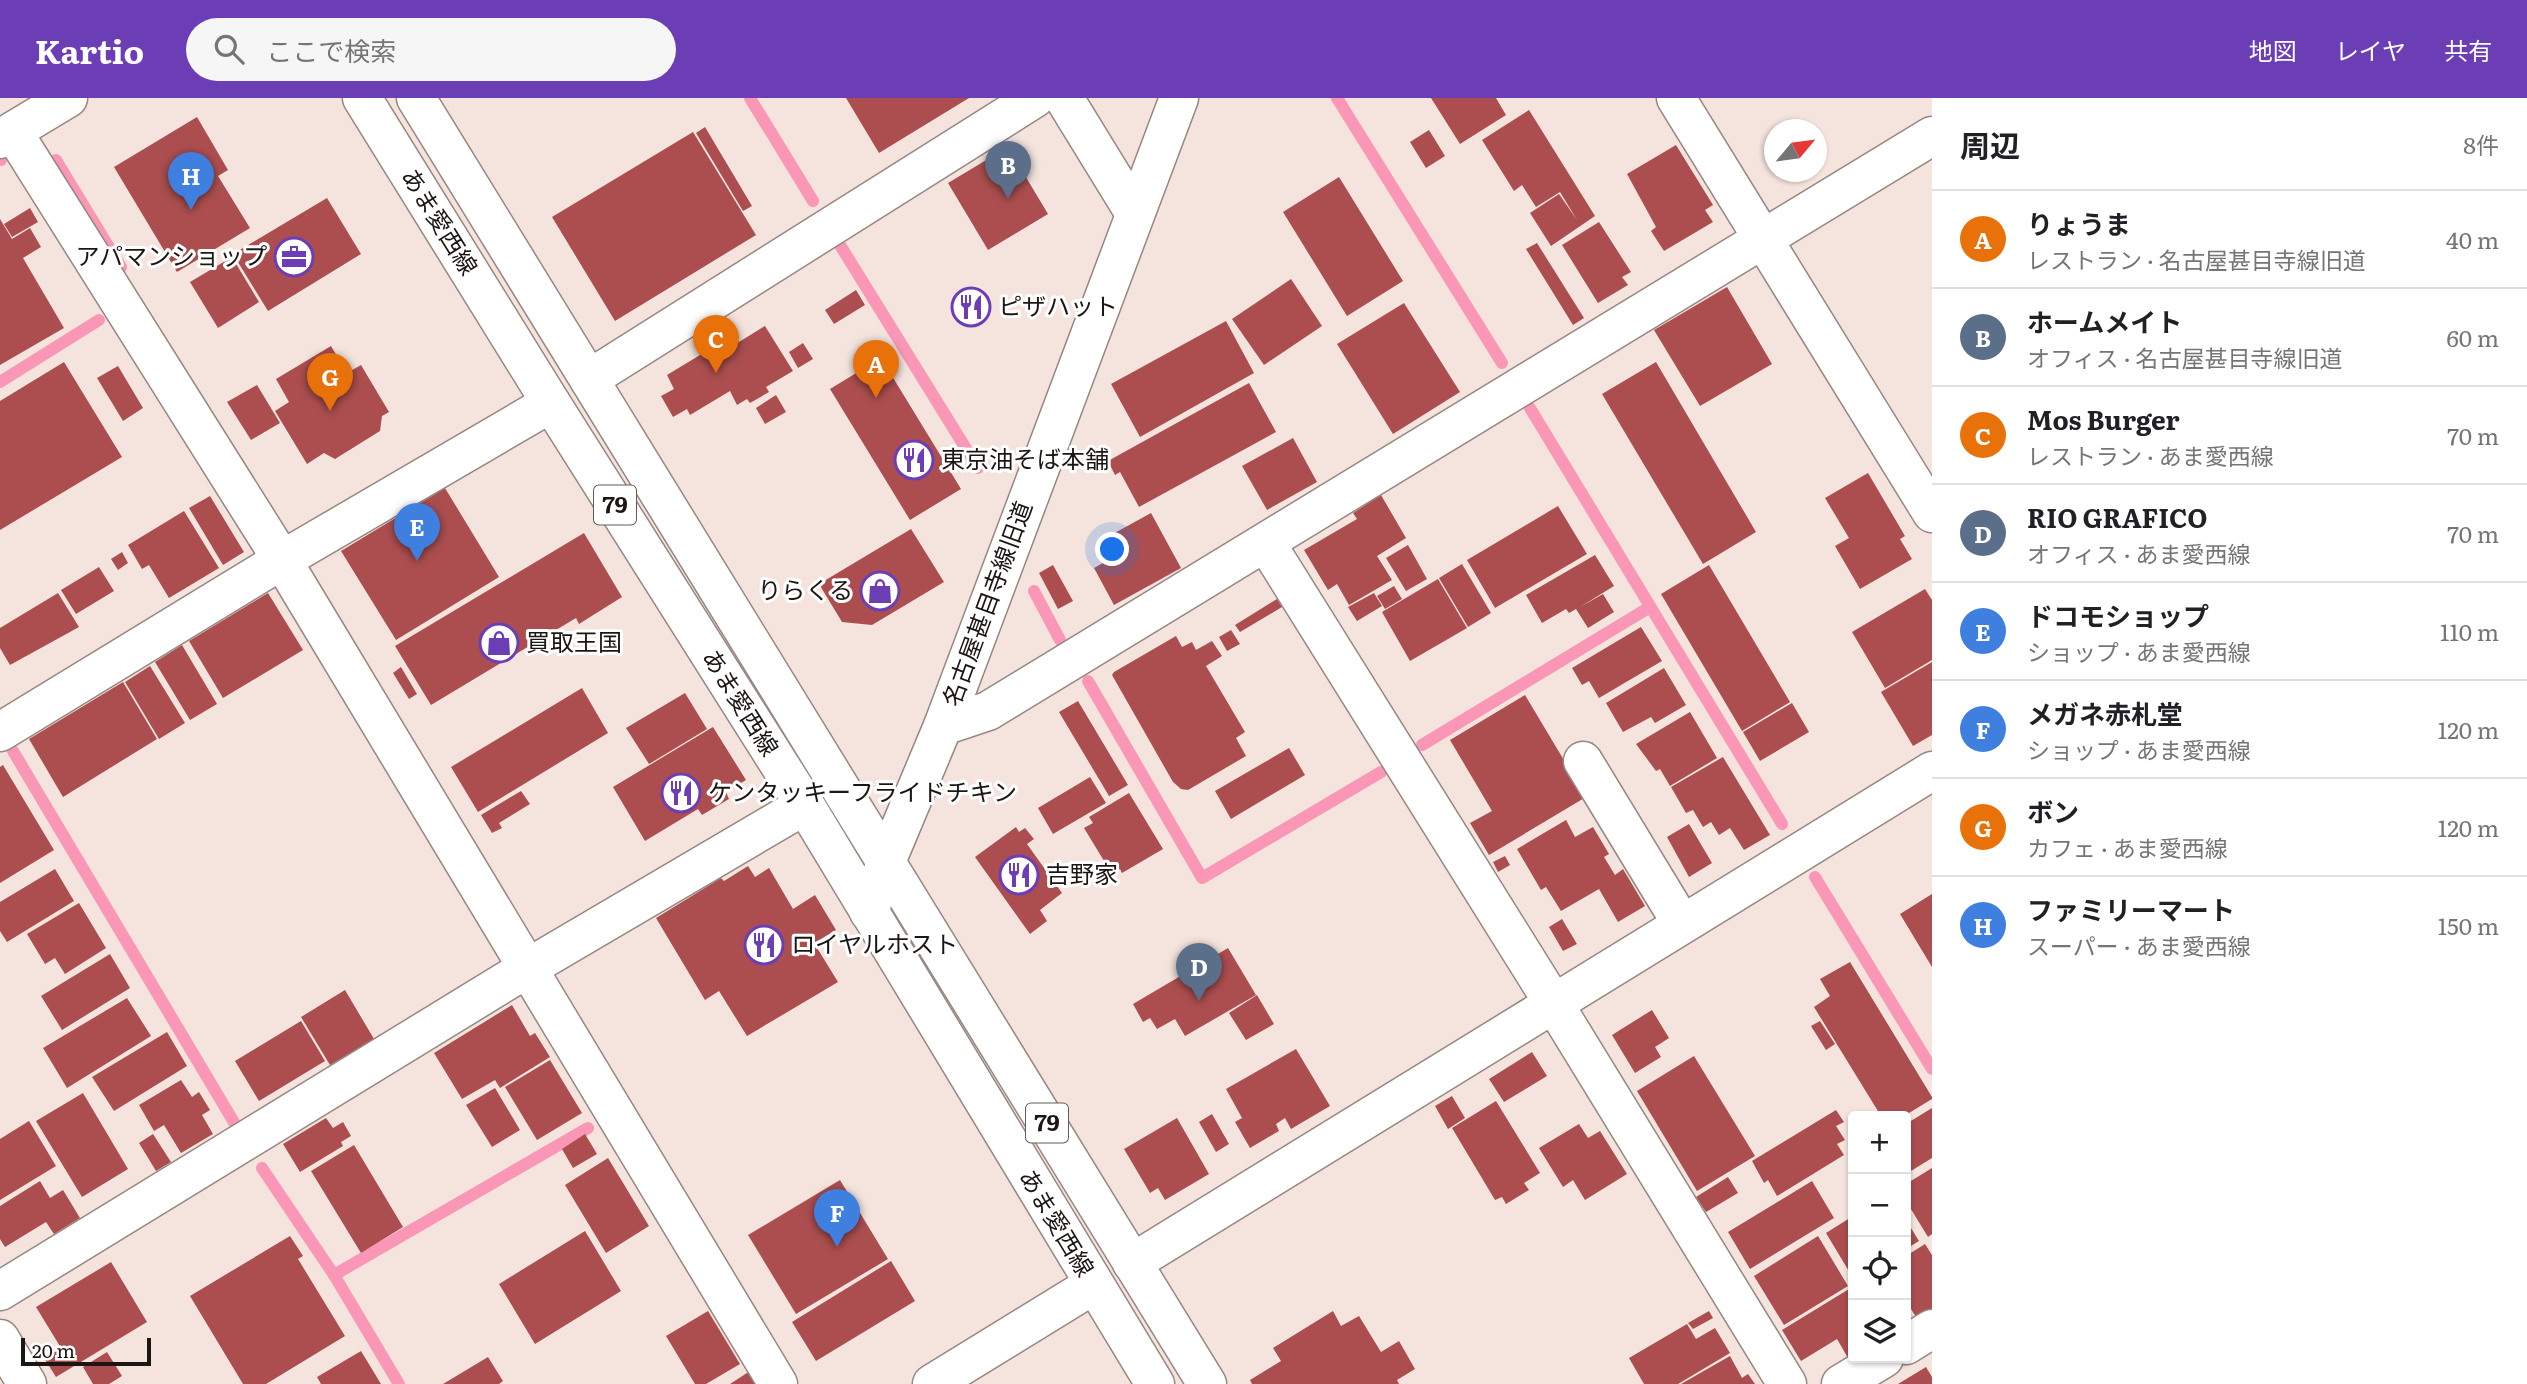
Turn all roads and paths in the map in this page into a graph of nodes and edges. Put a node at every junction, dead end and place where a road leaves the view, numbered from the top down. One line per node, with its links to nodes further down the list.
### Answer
1 (68, 98): 8 (street)
2 (362, 98): 13 (street, あま愛西線 / 79)
3 (416, 98): 12 (street, あま愛西線 / 79)
4 (1035, 98): 12 (street)
5 (1064, 98): 10 (street)
6 (1179, 98): 10 (street, 名古屋甚目寺線旧道)
7 (1676, 98): 11 (street)
8 (6, 136): 16 (street)
9 (1932, 136): 11 (street)
10 (1135, 212): 17 (street, 名古屋甚目寺線旧道)
11 (1763, 239): 14 (street); 15 (street)
12 (589, 379): 22 (street, あま愛西線 / 79)
13 (551, 403): 16 (street); 21 (street, あま愛西線 / 79)
14 (1932, 513)
15 (1266, 542): 17 (street); 26 (street)
16 (282, 560): 18 (street); 25 (street)
17 (943, 726): 22 (street, 名古屋甚目寺線旧道)
18 (0, 732)
19 (1583, 761): 24 (street)
20 (1932, 771): 24 (street)
21 (805, 805): 23 (street, あま愛西線 / 79); 25 (street)
22 (886, 862): 23 (street, 名古屋甚目寺線旧道); 27 (street, あま愛西線 / 79)
23 (869, 912): 28 (street, あま愛西線 / 79)
24 (1682, 925): 26 (street)
25 (526, 969): 29 (street); 35 (street)
26 (1554, 1003): 27 (street); 39 (street)
27 (1132, 1263): 38 (street, あま愛西線 / 79)
28 (1093, 1284): 36 (street); 37 (street, あま愛西線 / 79)
29 (0, 1292)
30 (1932, 1329): 32 (street)
31 (0, 1339): 34 (street)
32 (1911, 1342)
33 (1876, 1363): 40 (street)
34 (27, 1384)
35 (778, 1384)
36 (932, 1384)
37 (1155, 1384)
38 (1207, 1384)
39 (1787, 1384)
40 (1841, 1384)

